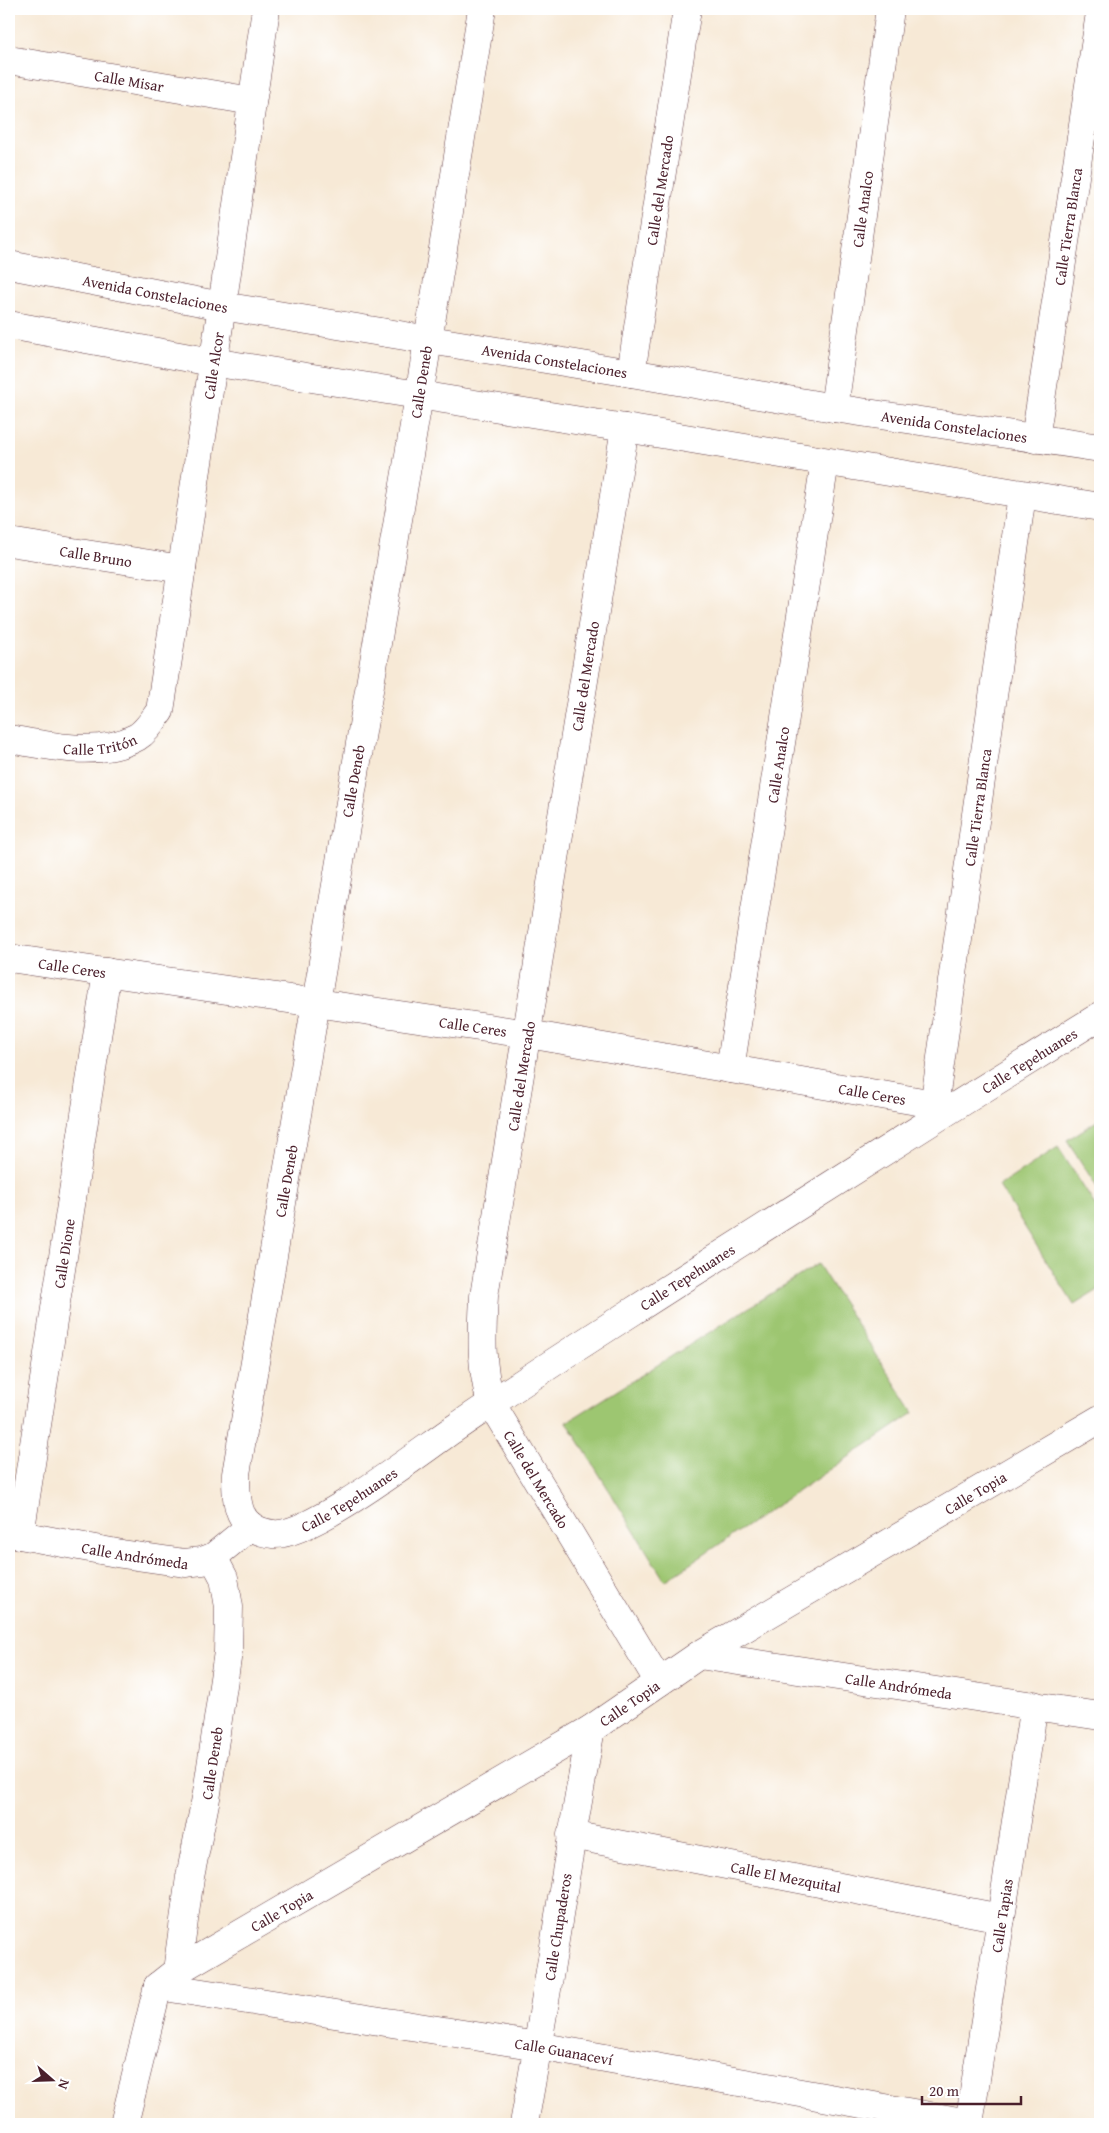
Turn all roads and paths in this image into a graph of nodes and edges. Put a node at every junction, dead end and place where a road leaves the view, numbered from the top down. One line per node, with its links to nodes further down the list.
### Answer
1 (266, 9): 7 (street, Calle Alcor)
2 (482, 9): 11 (street, Calle Deneb)
3 (687, 9): 13 (street, Calle del Mercado)
4 (890, 9): 15 (street, Calle Analco)
5 (1100, 13): 17 (street, Calle Tierra Blanca)
6 (9, 60): 7 (street, Calle Misar)
7 (252, 101): 9 (street, Calle Alcor)
8 (9, 265): 9 (street, Avenida Constelaciones)
9 (222, 306): 11 (street, Avenida Constelaciones); 12 (street, Calle Alcor)
10 (9, 325): 12 (street)
11 (428, 340): 13 (street, Avenida Constelaciones); 14 (street, Calle Deneb)
12 (212, 362): 14 (street); 23 (street, Calle Alcor)
13 (631, 373): 15 (street, Avenida Constelaciones)
14 (419, 396): 16 (street); 28 (street, Calle Deneb)
15 (834, 408): 17 (street, Avenida Constelaciones)
16 (625, 428): 19 (street); 30 (street, Calle del Mercado)
17 (1035, 439): 18 (street, Avenida Constelaciones)
18 (1100, 448)
19 (825, 462): 20 (street); 31 (street, Calle Analco)
20 (1022, 495): 21 (street); 32 (street, Calle Tierra Blanca)
21 (1100, 507)
22 (9, 542): 23 (street, Calle Bruno)
23 (182, 569): 24 (street, Calle Alcor)
24 (164, 693): 25 (street, Calle Tritón)
25 (9, 739)
26 (9, 958): 27 (street, Calle Ceres)
27 (107, 972): 28 (street, Calle Ceres); 36 (street, Calle Dione)
28 (316, 1003): 30 (street, Calle Ceres); 35 (street, Calle Deneb)
29 (1100, 1016): 32 (street, Calle Tepehuanes)
30 (528, 1034): 31 (street, Calle Ceres); 33 (street, Calle del Mercado)
31 (730, 1069): 32 (street, Calle Ceres)
32 (933, 1112): 33 (street, Calle Tepehuanes)
33 (491, 1403): 35 (street, Calle Tepehuanes); 39 (street, Calle del Mercado)
34 (1100, 1419): 38 (street, Calle Topia)
35 (262, 1530): 37 (street, Calle Andrómeda)
36 (14, 1534): 37 (street, Calle Andrómeda)
37 (213, 1557): 45 (street, Calle Deneb)
38 (699, 1655): 39 (street, Calle Topia); 40 (street, Calle Andrómeda)
39 (659, 1682): 42 (street, Calle Topia)
40 (1034, 1705): 41 (street, Calle Andrómeda); 44 (street, Calle Tapias)
41 (1100, 1716)
42 (591, 1729): 43 (street, Calle Chupaderos); 45 (street, Calle Topia)
43 (571, 1835): 44 (street, Calle El Mezquital); 46 (street, Calle Chupaderos)
44 (1001, 1918): 47 (street, Calle Tapias)
45 (168, 1978): 46 (street, Calle Guanaceví); 48 (street, Calle Deneb)
46 (538, 2046): 47 (street, Calle Guanaceví); 49 (street, Calle Chupaderos)
47 (969, 2123)
48 (124, 2124)
49 (524, 2124)

